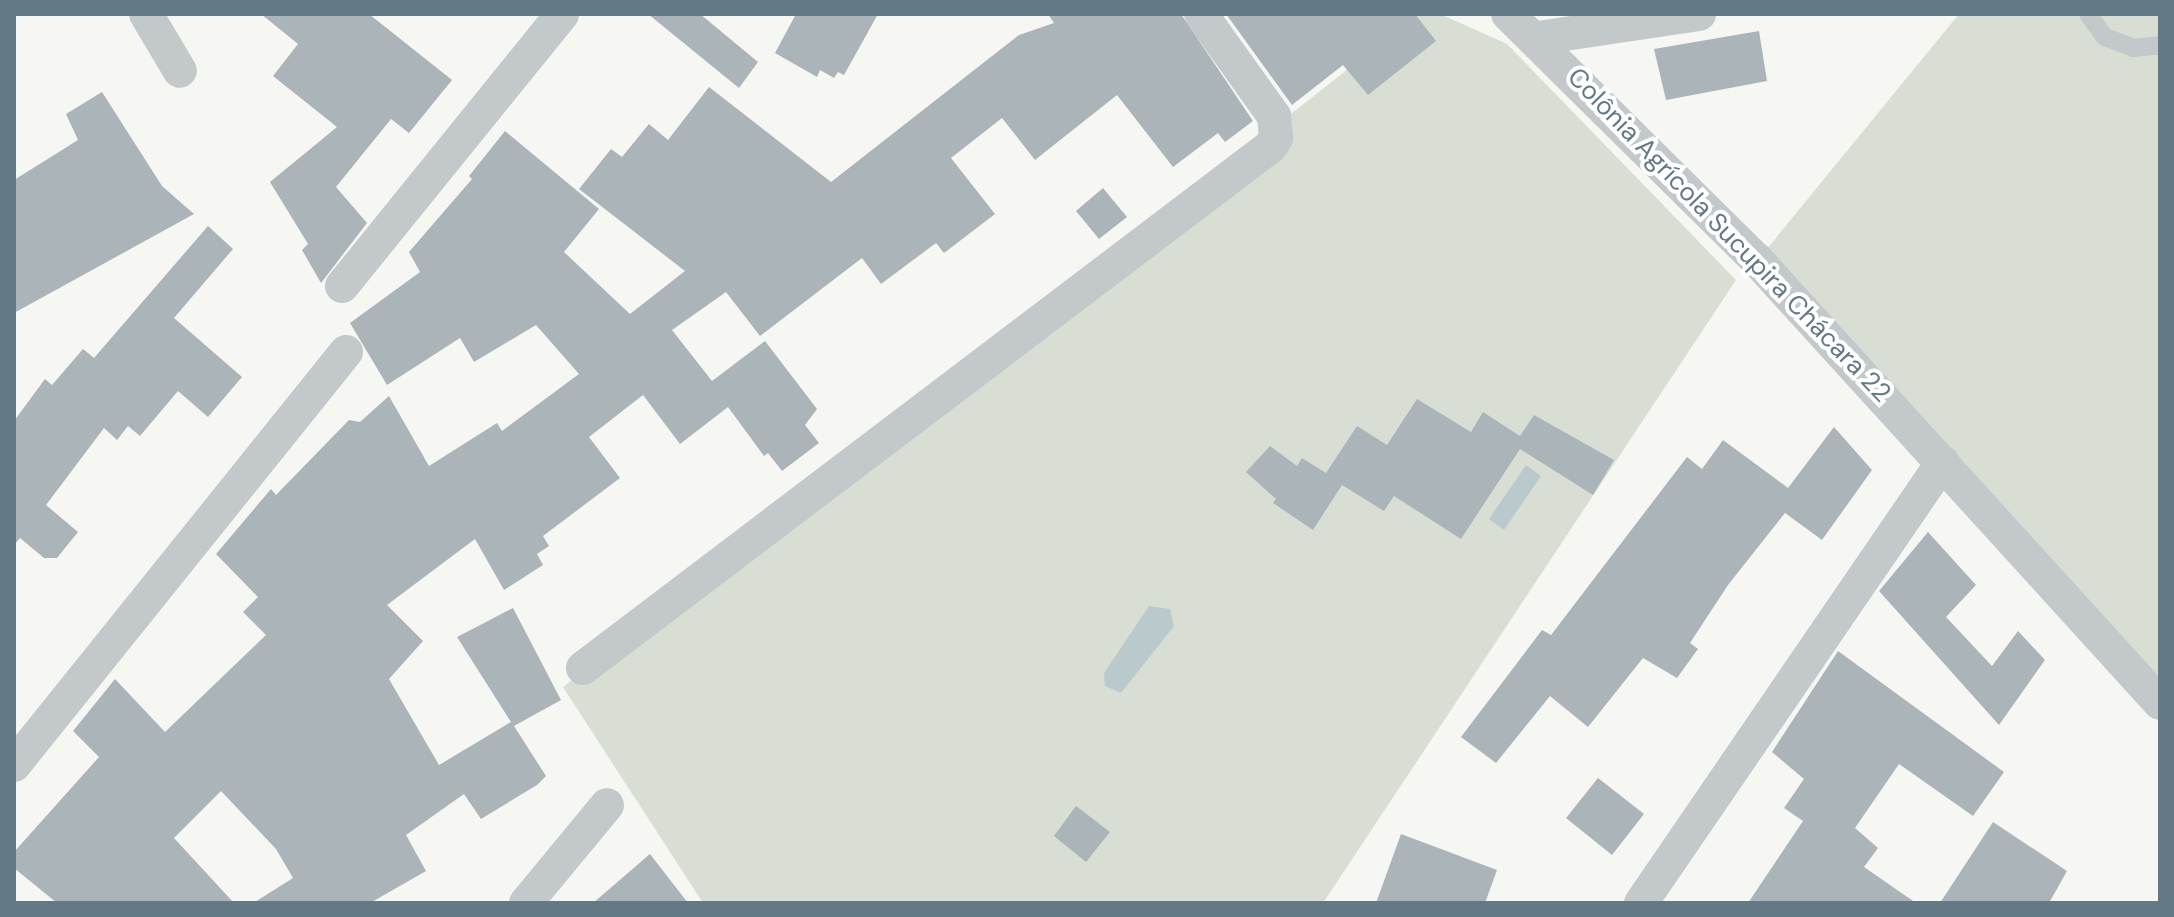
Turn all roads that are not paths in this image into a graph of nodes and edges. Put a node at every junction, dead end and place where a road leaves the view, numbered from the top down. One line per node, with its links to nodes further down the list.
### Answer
1 (146, 14): 9 (street)
2 (562, 14): 10 (street)
3 (1201, 14): 13 (street)
4 (1508, 14): 7 (street, Colônia Agrícola Sucupira Chácara 22)
5 (1699, 14): 7 (street)
6 (2088, 14): 8 (lane)
7 (1538, 38): 12 (street, Colônia Agrícola Sucupira Chácara 22)
8 (2160, 45)
9 (180, 71)
10 (342, 286)
11 (346, 352): 15 (street)
12 (1943, 462): 14 (street, Colônia Agrícola Sucupira Chácara 22); 18 (street)
13 (583, 668)
14 (2160, 703)
15 (14, 765)
16 (607, 805): 17 (street)
17 (526, 903)
18 (1641, 903)

